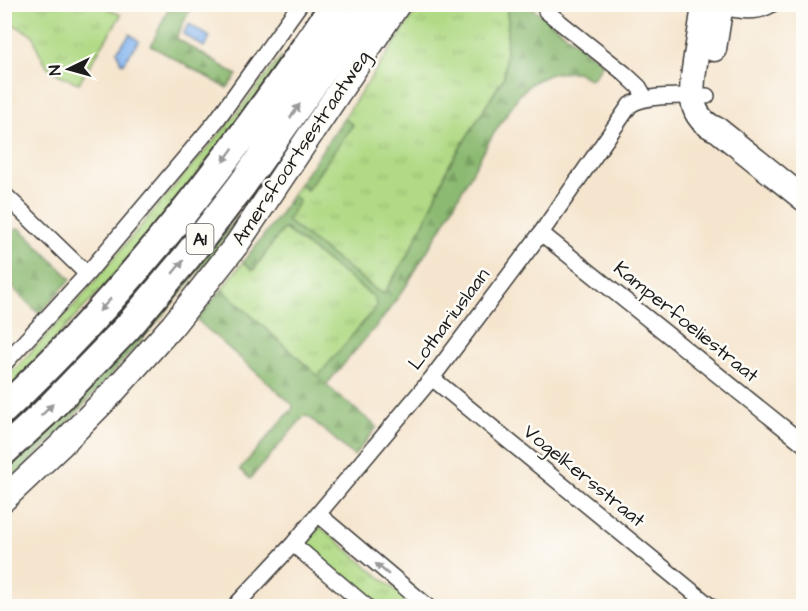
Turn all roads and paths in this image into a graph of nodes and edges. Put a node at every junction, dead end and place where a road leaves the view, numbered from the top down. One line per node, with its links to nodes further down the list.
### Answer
1 (300, 4): 13 (street)
2 (335, 4): 16 (highway, A1, one-way to 16)
3 (369, 4): 18 (highway, A1, one-way to 3)
4 (398, 4): 19 (main road, Amersfoortsestraatweg)
5 (772, 4): 6 (street)
6 (713, 5): 8 (main road)
7 (546, 11): 9 (street)
8 (700, 96): 9 (street); 11 (main road)
9 (646, 99): 12 (street, Lothariuslaan)
10 (4, 194): 13 (street)
11 (804, 199)
12 (541, 233): 15 (street, Lothariuslaan); 17 (street, Kamperfoeliestraat)
13 (87, 274): 14 (street)
14 (4, 364)
15 (432, 378): 20 (street, Lothariuslaan); 25 (street, Vogelkersstraat)
16 (4, 409)
17 (804, 444)
18 (4, 451)
19 (4, 499)
20 (318, 514): 21 (street, Lothariuslaan); 24 (street, one-way to 20)
21 (293, 544): 22 (street, Lothariuslaan); 23 (street)
22 (235, 606)
23 (366, 606)
24 (427, 606)
25 (710, 606)

